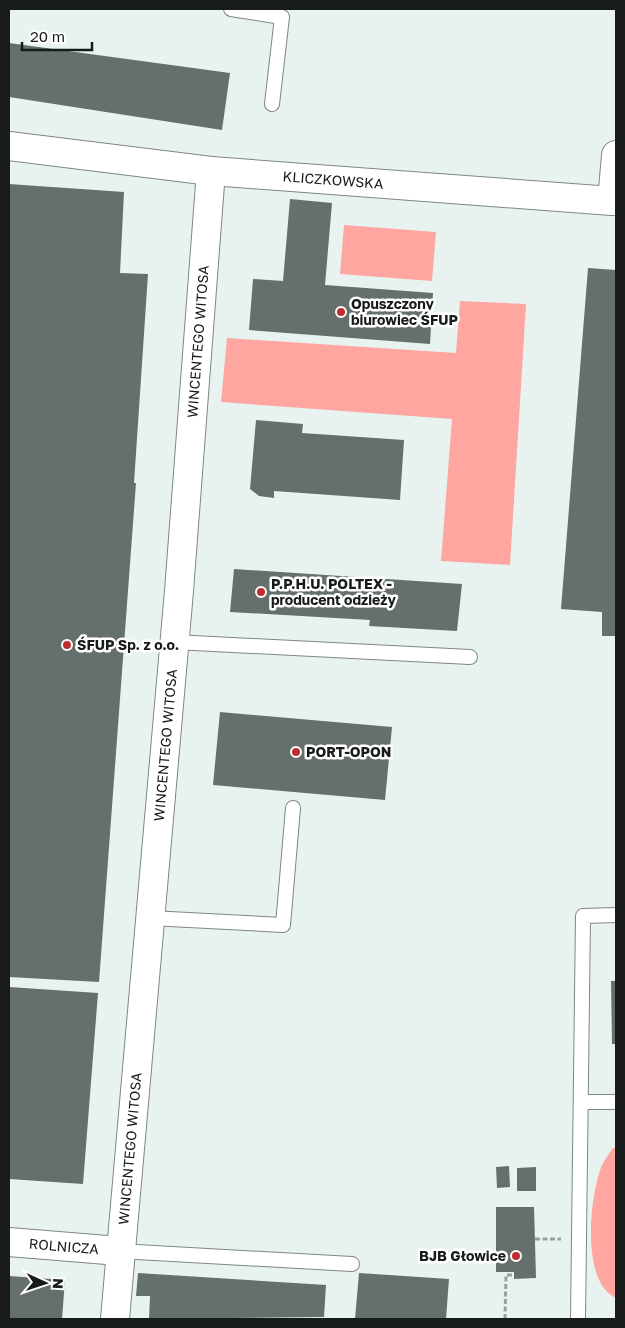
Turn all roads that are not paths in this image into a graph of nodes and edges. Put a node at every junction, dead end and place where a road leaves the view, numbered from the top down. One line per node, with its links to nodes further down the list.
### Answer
1 (231, 9): 2 (lane)
2 (272, 104)
3 (9, 146): 5 (street, KLICZKOWSKA)
4 (616, 155): 6 (street, KLICZKOWSKA)
5 (211, 170): 6 (street, KLICZKOWSKA); 7 (street, WINCENTEGO WITOSA)
6 (614, 201)
7 (174, 642): 8 (lane); 11 (street, WINCENTEGO WITOSA)
8 (470, 657)
9 (293, 808): 11 (lane)
10 (616, 915): 12 (lane)
11 (150, 918): 15 (street, WINCENTEGO WITOSA)
12 (581, 1102): 13 (lane); 18 (lane)
13 (616, 1102)
14 (9, 1242): 15 (street, ROLNICZA)
15 (119, 1251): 16 (lane); 17 (street, WINCENTEGO WITOSA)
16 (352, 1264)
17 (115, 1319)
18 (578, 1319)

